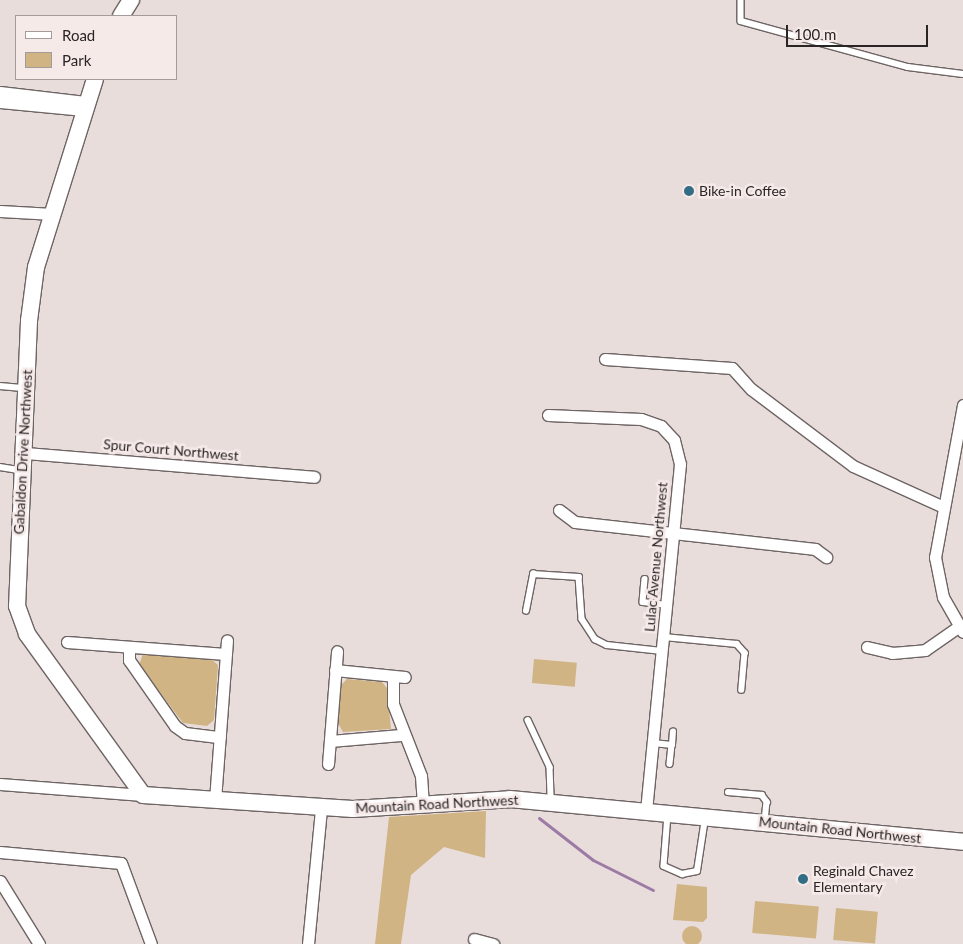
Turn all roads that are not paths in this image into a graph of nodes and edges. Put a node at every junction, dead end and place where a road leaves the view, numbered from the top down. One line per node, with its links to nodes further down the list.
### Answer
1 (131, 0): 3 (street)
2 (741, 0): 4 (lane)
3 (122, 15)
4 (963, 74)
5 (94, 80): 8 (street, Gabaldon Drive Northwest)
6 (0, 92): 8 (street)
7 (0, 102): 8 (street)
8 (85, 106): 10 (street, Gabaldon Drive Northwest)
9 (0, 211): 10 (street)
10 (53, 214): 13 (street, Gabaldon Drive Northwest)
11 (605, 359): 20 (street)
12 (0, 386): 13 (lane)
13 (27, 388): 16 (street, Gabaldon Drive Northwest)
14 (963, 405): 20 (street)
15 (548, 414): 22 (street, Lulac Avenue Northwest)
16 (25, 453): 18 (street, Gabaldon Drive Northwest); 19 (street, Spur Court Northwest)
17 (0, 467): 18 (lane)
18 (24, 470): 49 (street, Gabaldon Drive Northwest)
19 (314, 476)
20 (941, 506): 27 (street)
21 (559, 510): 22 (street)
22 (674, 533): 23 (street); 25 (street, Lulac Avenue Northwest)
23 (826, 557)
24 (645, 579): 25 (lane)
25 (666, 605): 28 (street, Lulac Avenue Northwest)
26 (526, 611): 34 (lane)
27 (960, 630): 32 (street)
28 (664, 637): 34 (street, Lulac Avenue Northwest); 37 (lane)
29 (227, 640): 35 (street)
30 (67, 642): 31 (street)
31 (129, 647): 35 (street); 41 (street)
32 (867, 647)
33 (336, 651): 36 (street)
34 (662, 651): 43 (street, Lulac Avenue Northwest)
35 (226, 654): 41 (street)
36 (335, 670): 40 (street); 42 (street)
37 (742, 690)
38 (528, 720): 51 (lane)
39 (673, 732): 44 (lane)
40 (401, 735): 42 (street); 52 (street)
41 (220, 738): 50 (street)
42 (330, 741): 45 (street)
43 (653, 743): 44 (lane); 54 (street, Lulac Avenue Northwest)
44 (672, 745): 46 (lane)
45 (328, 764)
46 (670, 764)
47 (0, 784): 49 (street, Mountain Road Northwest)
48 (728, 792): 57 (lane)
49 (143, 795): 50 (street, Mountain Road Northwest)
50 (215, 800): 53 (street, Mountain Road Northwest)
51 (552, 802): 52 (street, Mountain Road Northwest); 54 (street, Mountain Road Northwest)
52 (423, 805): 53 (street, Mountain Road Northwest)
53 (321, 808): 64 (street)
54 (646, 810): 55 (street, Mountain Road Northwest)
55 (669, 813): 56 (street, Mountain Road Northwest); 56 (lane)
56 (705, 817): 57 (street, Mountain Road Northwest)
57 (765, 823): 58 (street, Mountain Road Northwest)
58 (963, 842)
59 (0, 852): 63 (street)
60 (0, 881): 62 (street)
61 (474, 939): 65 (street)
62 (39, 944)
63 (152, 944)
64 (308, 944)
65 (493, 944)

